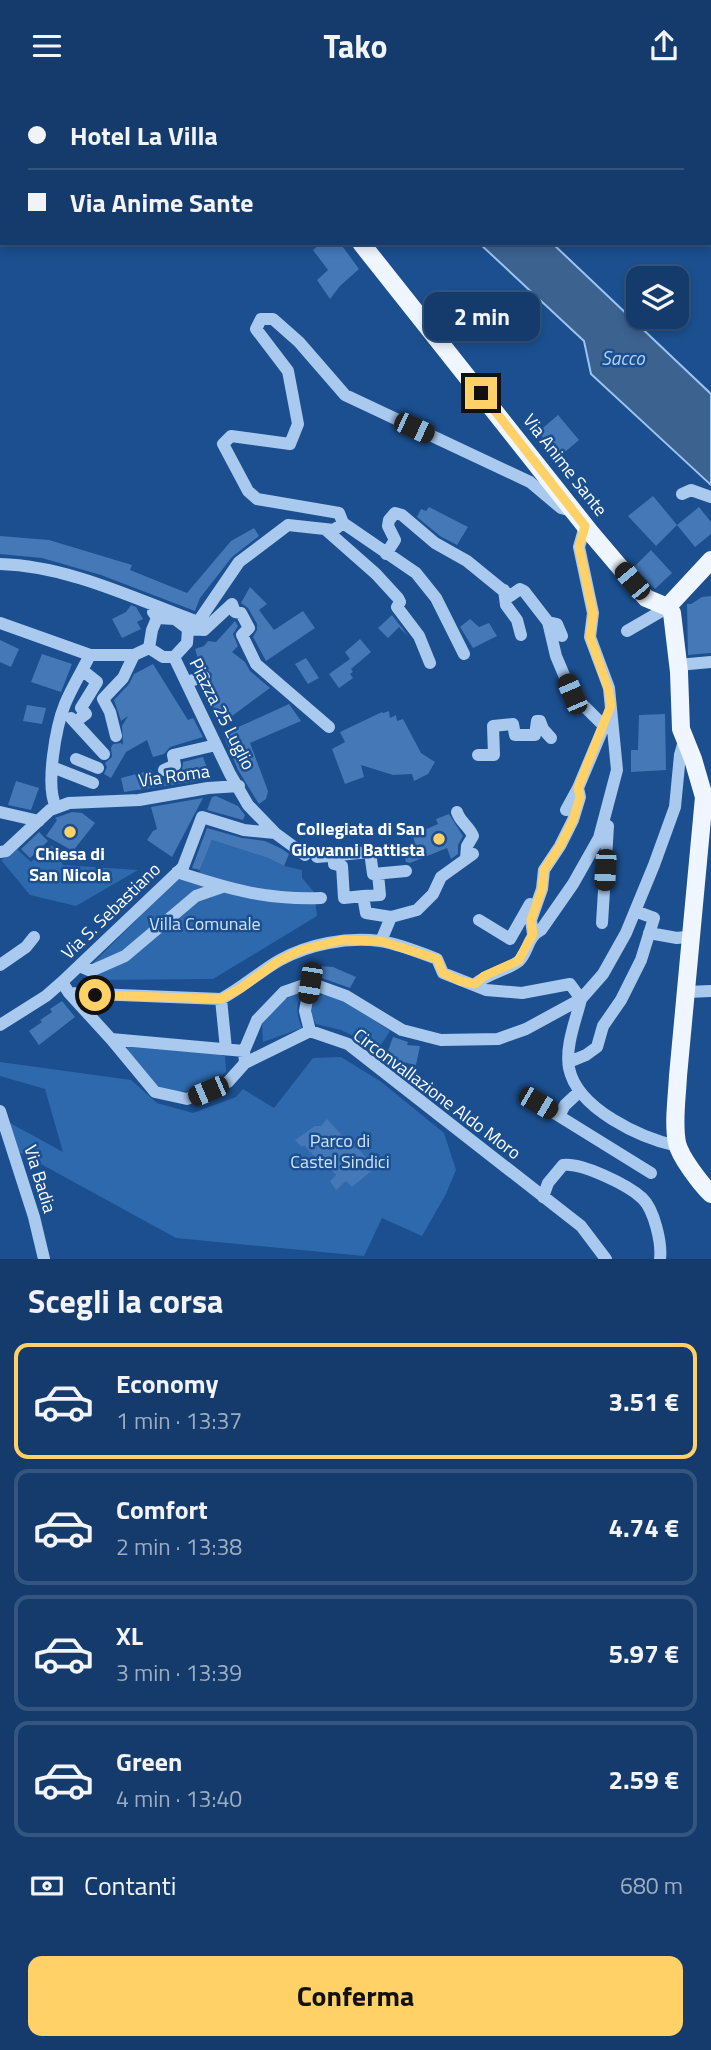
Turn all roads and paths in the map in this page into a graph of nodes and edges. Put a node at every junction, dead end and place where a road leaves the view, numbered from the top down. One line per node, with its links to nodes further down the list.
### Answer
1 (363, 245): 4 (main road, Via Anime Sante)
2 (682, 494): 3 (street)
3 (711, 497)
4 (581, 520): 5 (street); 12 (main road, Via Anime Sante); 31 (street)
5 (343, 523): 6 (street); 7 (street)
6 (325, 529): 11 (street); 26 (street)
7 (386, 554): 10 (street); 23 (street)
8 (711, 560): 12 (main road)
9 (0, 564): 11 (street)
10 (504, 590): 14 (street); 18 (street)
11 (147, 603): 13 (street)
12 (668, 608): 17 (street); 28 (main road)
13 (157, 618): 16 (street); 20 (street)
14 (548, 622): 19 (street); 34 (street)
15 (0, 623): 21 (street)
16 (188, 629): 24 (street, Piazza 25 Luglio); 35 (street)
17 (626, 631)
18 (521, 635)
19 (562, 636)
20 (149, 648): 22 (street); 24 (street)
21 (90, 655): 22 (street); 27 (street)
22 (134, 655): 36 (street)
23 (464, 655)
24 (174, 657): 30 (street, Piazza 25 Luglio)
25 (711, 662): 28 (street)
26 (430, 663)
27 (82, 670): 32 (street); 33 (street)
28 (676, 670): 38 (main road)
29 (204, 677): 30 (street)
30 (186, 682): 39 (street, Piazza 25 Luglio)
31 (611, 705): 34 (street); 51 (street)
32 (63, 710): 33 (street); 43 (street)
33 (75, 722): 40 (street)
34 (604, 726): 48 (street)
35 (329, 727)
36 (116, 736)
37 (551, 739): 41 (street)
38 (684, 741): 65 (street); 71 (main road)
39 (216, 745): 45 (street); 47 (street, Piazza 25 Luglio)
40 (104, 754)
41 (478, 755)
42 (76, 759): 44 (street)
43 (52, 768): 46 (street); 49 (street)
44 (98, 768)
45 (164, 770)
46 (93, 783)
47 (239, 786): 49 (street, Via Roma); 55 (street)
48 (578, 788): 50 (street); 61 (street)
49 (56, 807): 54 (street)
50 (566, 810)
51 (606, 811): 68 (street); 70 (street)
52 (0, 812): 54 (street)
53 (457, 812): 66 (street)
54 (39, 821): 56 (street)
55 (275, 833): 57 (street); 59 (street, Via S. Sebastiano)
56 (0, 852)
57 (334, 855): 60 (street); 63 (street)
58 (406, 871): 60 (street)
59 (177, 872): 62 (street); 75 (street, Via S. Sebastiano)
60 (377, 874): 63 (street)
61 (543, 880): 67 (street); 70 (street)
62 (222, 887): 64 (street); 75 (street)
63 (363, 897): 66 (street)
64 (321, 898)
65 (635, 911): 69 (street); 82 (street)
66 (391, 917): 73 (street)
67 (479, 921)
68 (602, 923)
69 (649, 933): 71 (street); 88 (street)
70 (533, 934): 77 (street)
71 (693, 936): 80 (main road)
72 (34, 937): 74 (street)
73 (381, 941): 77 (street); 81 (street)
74 (0, 965)
75 (79, 966): 78 (street, Via S. Sebastiano)
76 (310, 983): 82 (street); 84 (street); 87 (street)
77 (475, 984): 82 (street)
78 (66, 988): 81 (street); 83 (street, Via S. Sebastiano); 85 (street)
79 (711, 991): 80 (street)
80 (687, 992): 93 (main road)
81 (221, 999): 86 (street)
82 (581, 999): 88 (street)
83 (0, 1025)
84 (310, 1031): 87 (street); 96 (street, Circonvallazione Aldo Moro)
85 (111, 1039): 86 (street); 87 (street)
86 (226, 1049): 87 (street)
87 (245, 1057)
88 (569, 1062): 89 (street)
89 (579, 1092): 92 (street); 93 (street)
90 (538, 1103): 92 (street)
91 (0, 1111): 97 (street, Via Badia)
92 (559, 1116): 94 (street)
93 (677, 1146): 95 (main road)
94 (651, 1173)
95 (711, 1194)
96 (543, 1196): 98 (street, Circonvallazione Aldo Moro); 99 (street)
97 (44, 1259)
98 (606, 1259)
99 (660, 1259)

